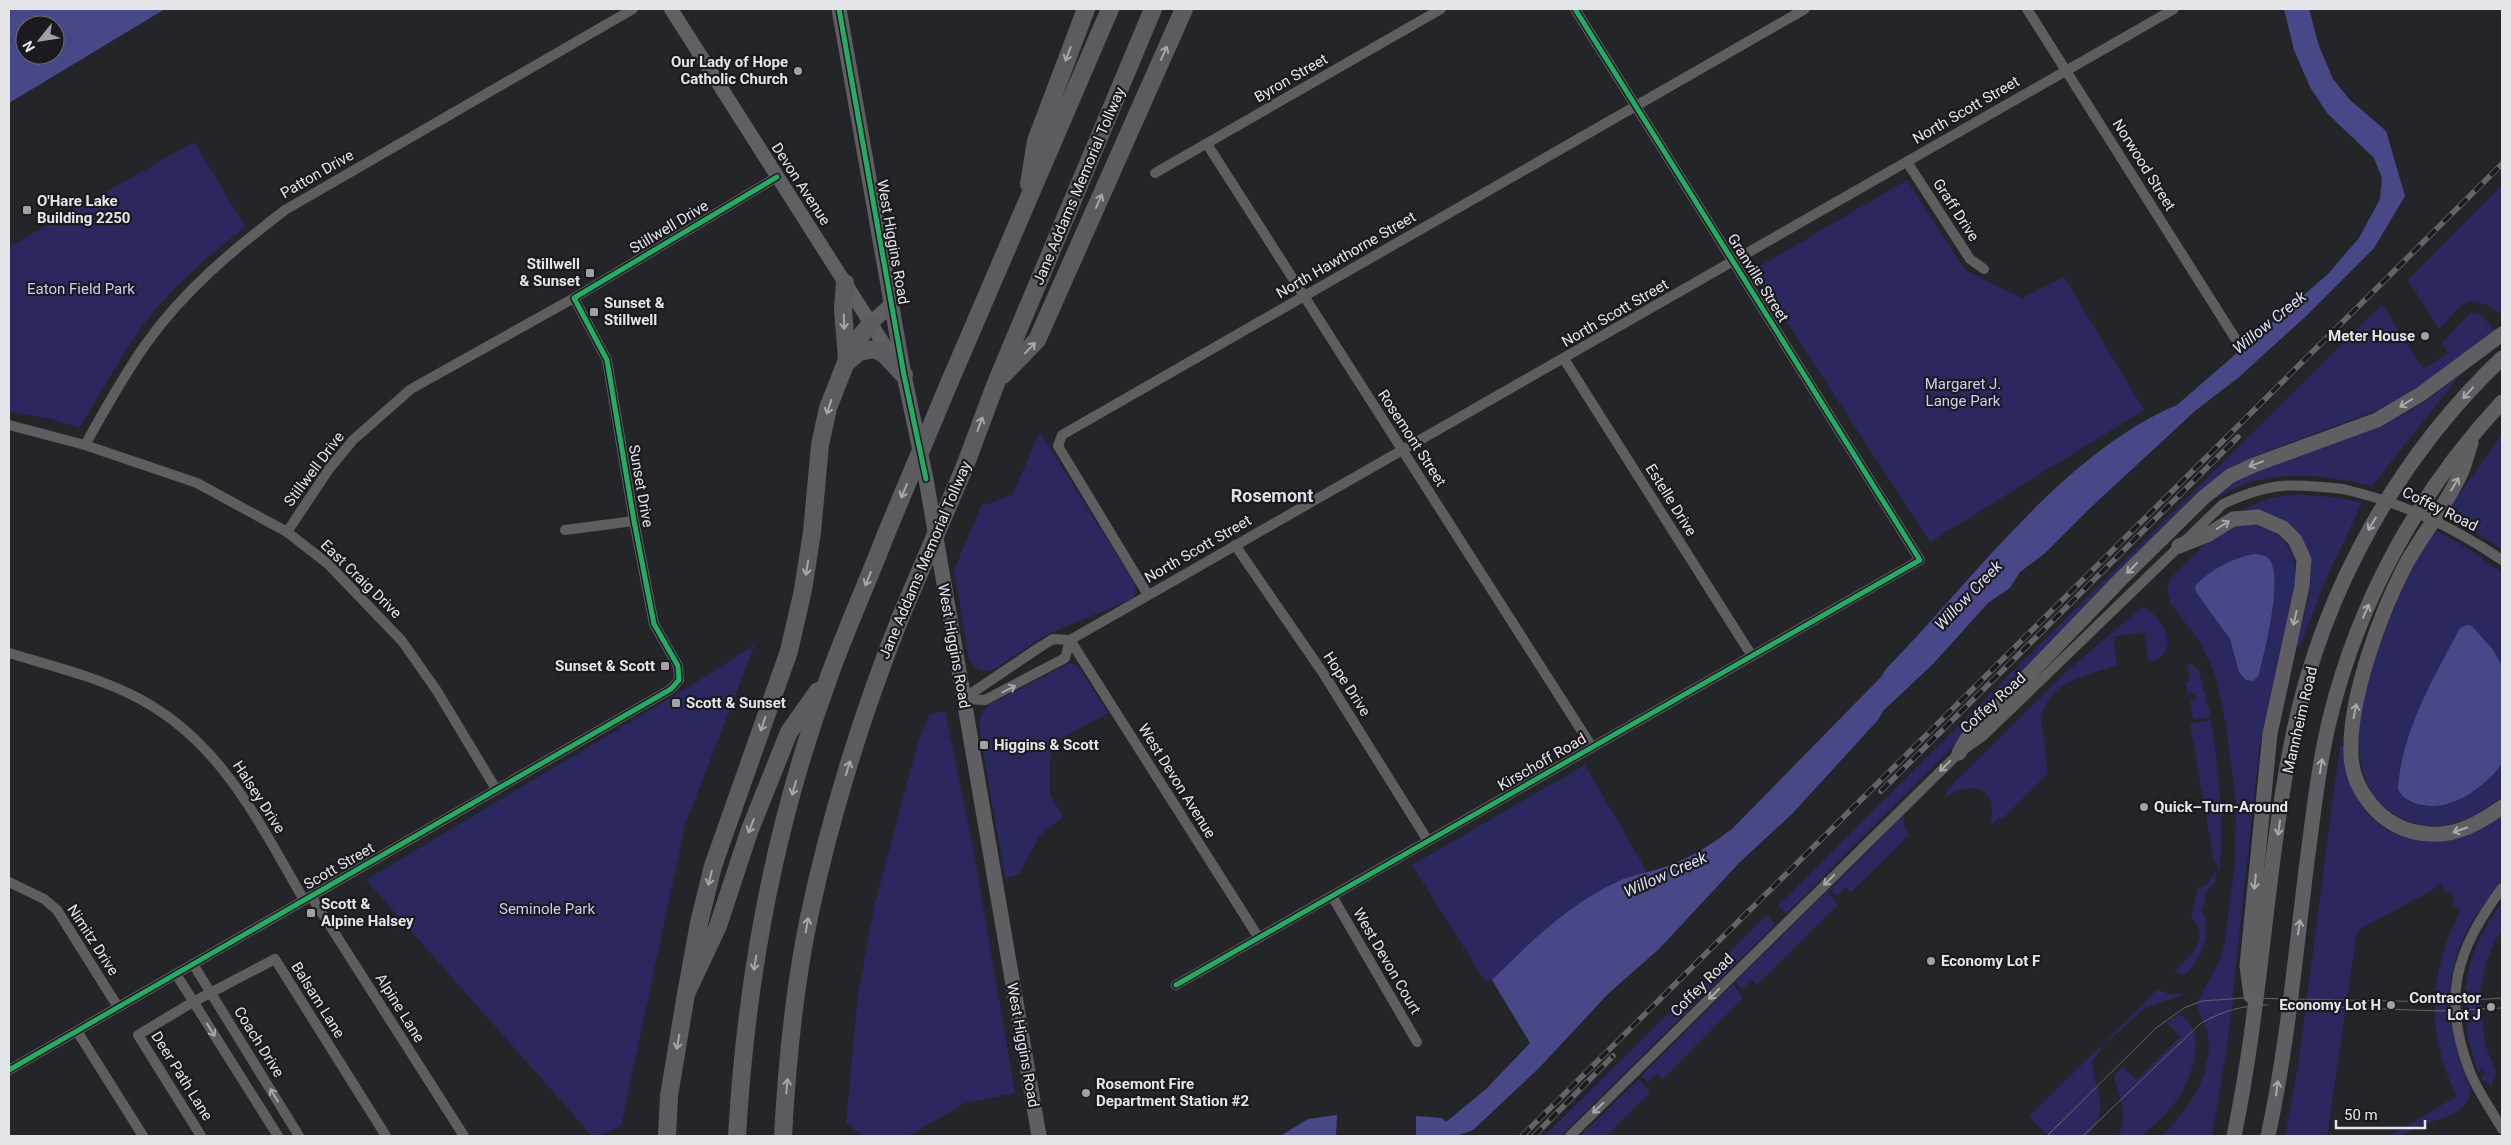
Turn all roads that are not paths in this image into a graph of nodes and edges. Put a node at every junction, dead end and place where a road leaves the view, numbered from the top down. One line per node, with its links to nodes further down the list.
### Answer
1 (633, 9): 37 (street, Patton Drive)
2 (671, 9): 18 (main road, Devon Avenue)
3 (839, 9): 25 (main road, West Higgins Road)
4 (1086, 9): 19 (highway, one-way to 19)
5 (1110, 9): 19 (highway)
6 (1153, 9): 33 (highway, Jane Addams Memorial Tollway)
7 (1184, 9): 33 (highway, one-way to 7)
8 (1441, 9): 15 (street, Byron Street)
9 (1575, 9): 14 (street, Granville Street)
10 (1806, 9): 14 (street, North Hawthorne Street)
11 (2027, 9): 13 (street, Norwood Street)
12 (2174, 9): 13 (street, North Scott Street)
13 (2065, 70): 16 (street, North Scott Street); 28 (street, Norwood Street)
14 (1636, 106): 20 (street, Granville Street); 23 (street, North Hawthorne Street)
15 (1207, 144): 17 (street, Byron Street); 23 (street, Rosemont Street)
16 (1907, 162): 20 (street, North Scott Street); 21 (street, Graff Drive)
17 (1155, 173)
18 (777, 177): 22 (main road, Devon Avenue); 24 (street, Stillwell Drive)
19 (1026, 208): 50 (highway, one-way to 50, bridge)
20 (1734, 262): 30 (street, North Scott Street); 44 (street, Granville Street)
21 (1984, 269)
22 (845, 283): 26 (main road, Devon Avenue); 31 (highway, one-way to 31)
23 (1304, 297): 38 (street, Rosemont Street); 46 (street, North Hawthorne Street)
24 (574, 298): 39 (street, Sunset Drive); 41 (street, Stillwell Drive)
25 (891, 305): 26 (main road); 32 (main road, West Higgins Road)
26 (871, 323): 31 (highway); 32 (main road, Devon Avenue)
27 (2502, 334): 54 (main road, one-way to 54)
28 (2235, 338)
29 (2502, 358): 70 (main road, Mannheim Road, one-way to 70)
30 (1564, 359): 38 (street, North Scott Street); 49 (street, Estelle Drive)
31 (847, 362): 32 (highway); 67 (highway, one-way to 67)
32 (904, 376): 52 (main road, West Higgins Road)
33 (996, 383): 83 (highway, Jane Addams Memorial Tollway, one-way to 33, bridge)
34 (2502, 402): 36 (main road, Mannheim Road)
35 (9, 425): 37 (street, East Craig Drive)
36 (2474, 432): 56 (main road, one-way to 36); 87 (main road, Mannheim Road, one-way to 36)
37 (84, 445): 41 (street, East Craig Drive)
38 (1401, 450): 42 (street, North Scott Street); 53 (street, Rosemont Street)
39 (634, 521): 40 (street); 51 (street, Sunset Drive)
40 (565, 530)
41 (287, 532): 55 (street, East Craig Drive)
42 (1236, 545): 46 (street, North Scott Street); 57 (street, Hope Drive)
43 (2179, 546): 45 (street, Coffey Road, bridge); 54 (street, Coffey Road); 70 (main road, one-way to 70)
44 (1920, 560): 49 (street, Kirschoff Road)
45 (2502, 560)
46 (1148, 595): 47 (street, North Scott Street)
47 (1070, 640): 52 (street, North Scott Street); 52 (street, one-way to 47); 62 (street, West Devon Avenue)
48 (9, 653): 61 (street, Halsey Drive)
49 (1752, 656): 53 (street, Kirschoff Road)
50 (830, 674): 67 (highway, one-way to 67); 82 (highway, one-way to 82)
51 (679, 680): 55 (street, Scott Street)
52 (963, 699): 84 (main road, West Higgins Road)
53 (1592, 748): 57 (street, Kirschoff Road)
54 (1958, 753): 85 (street, Coffey Road, one-way to 85)
55 (496, 789): 61 (street, Scott Street)
56 (2502, 807)
57 (1428, 841): 60 (street, Kirschoff Road)
58 (9, 882): 69 (street, Nimitz Drive)
59 (2502, 888): 74 (street)
60 (1332, 896): 62 (street, Kirschoff Road); 72 (street, West Devon Court)
61 (307, 898): 63 (street, Scott Street); 80 (street, Alpine Lane)
62 (1259, 938): 65 (street, Kirschoff Road)
63 (193, 964): 64 (street, Scott Street); 66 (street, Coach Drive)
64 (176, 974): 68 (street); 69 (street, Scott Street)
65 (1176, 985)
66 (211, 992): 68 (street, Balsam Lane); 78 (street, Coach Drive, one-way to 66); 79 (street, Balsam Lane)
67 (686, 994): 81 (highway, one-way to 81)
68 (193, 1002): 76 (street, Deer Path Lane); 77 (street, one-way to 77)
69 (118, 1007): 71 (street, Scott Street)
70 (2254, 1014): 86 (main road, Mannheim Road)
71 (77, 1031): 73 (street, Scott Street); 75 (street)
72 (1417, 1042)
73 (9, 1070)
74 (2502, 1129)
75 (143, 1136)
76 (201, 1136)
77 (278, 1136)
78 (299, 1136)
79 (386, 1136)
80 (464, 1136)
81 (667, 1136)
82 (737, 1136)
83 (783, 1136)
84 (1038, 1136)
85 (1570, 1136)
86 (2234, 1136)
87 (2268, 1136)

